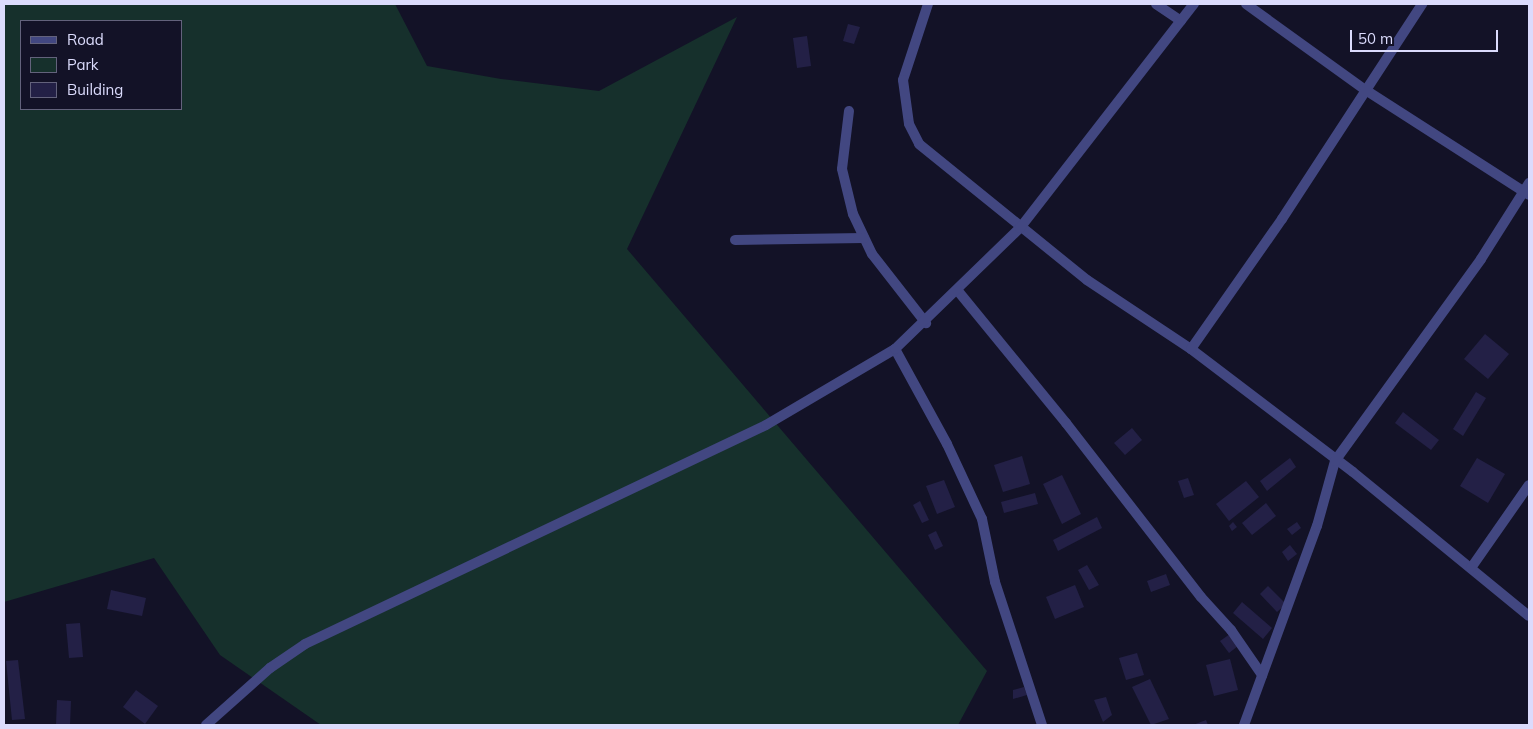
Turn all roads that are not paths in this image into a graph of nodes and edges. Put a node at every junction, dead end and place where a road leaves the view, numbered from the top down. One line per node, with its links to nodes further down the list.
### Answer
1 (928, 4): 10 (street)
2 (1156, 4): 6 (street)
3 (1194, 4): 6 (street)
4 (1246, 4): 7 (street)
5 (1422, 4): 7 (street)
6 (1181, 21): 10 (street)
7 (1364, 89): 9 (street); 15 (street)
8 (849, 111): 11 (street)
9 (1528, 190): 17 (street)
10 (1020, 228): 13 (street); 15 (street)
11 (864, 238): 12 (street); 14 (street)
12 (735, 240)
13 (958, 291): 14 (street); 21 (street)
14 (926, 323): 16 (street)
15 (1191, 349): 17 (street)
16 (895, 350): 22 (street); 23 (street)
17 (1335, 461): 19 (street); 21 (street)
18 (1529, 485): 19 (street)
19 (1471, 568): 20 (street)
20 (1529, 616)
21 (1262, 675): 24 (street)
22 (206, 725)
23 (1042, 725)
24 (1244, 725)

